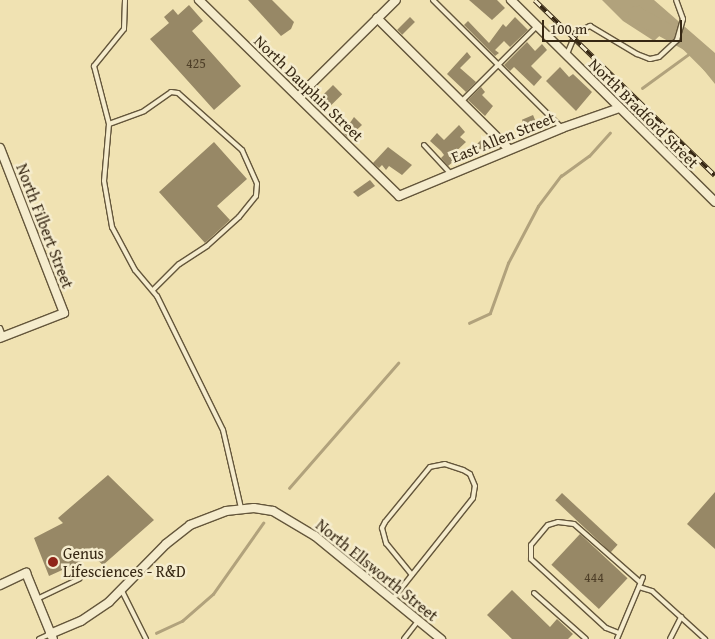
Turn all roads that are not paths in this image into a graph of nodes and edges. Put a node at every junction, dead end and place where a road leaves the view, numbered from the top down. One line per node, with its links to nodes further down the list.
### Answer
1 (125, 0): 14 (lane)
2 (199, 0): 11 (street, North Dauphin Street)
3 (396, 0): 7 (street)
4 (433, 0): 10 (lane)
5 (511, 0): 8 (street, North Bradford Street)
6 (676, 0): 9 (lane)
7 (378, 18): 11 (street); 12 (street)
8 (537, 26): 9 (street, North Bradford Street); 10 (lane)
9 (567, 56): 13 (street, North Bradford Street)
10 (498, 65): 12 (lane); 15 (lane)
11 (298, 96): 20 (street, North Dauphin Street)
12 (461, 102): 18 (street)
13 (619, 108): 15 (street, East Allen Street); 21 (street, North Bradford Street)
14 (109, 124): 22 (lane); 22 (lane)
15 (562, 128): 18 (street, East Allen Street)
16 (424, 145): 19 (lane)
17 (0, 148): 24 (street, North Filbert Street)
18 (509, 149): 19 (street, East Allen Street)
19 (450, 173): 20 (street, East Allen Street)
20 (399, 196)
21 (715, 202)
22 (153, 290): 25 (lane)
23 (0, 328): 24 (lane)
24 (2, 337)
25 (241, 508): 31 (street); 34 (street, North Ellsworth Street)
26 (412, 575): 26 (lane); 34 (lane)
27 (643, 577): 30 (lane)
28 (79, 579): 33 (lane)
29 (0, 585): 33 (street)
30 (640, 585): 35 (lane); 37 (lane); 37 (lane)
31 (122, 591): 38 (street); 40 (lane)
32 (534, 593): 43 (lane)
33 (37, 599): 38 (street)
34 (392, 600): 36 (street, North Ellsworth Street)
35 (681, 617): 45 (lane); 46 (lane)
36 (418, 621): 41 (lane); 42 (street, North Ellsworth Street)
37 (619, 633): 44 (lane)
38 (52, 636): 39 (lane)
39 (39, 639)
40 (146, 639)
41 (404, 639)
42 (441, 639)
43 (586, 639)
44 (617, 639)
45 (670, 639)
46 (705, 639)

